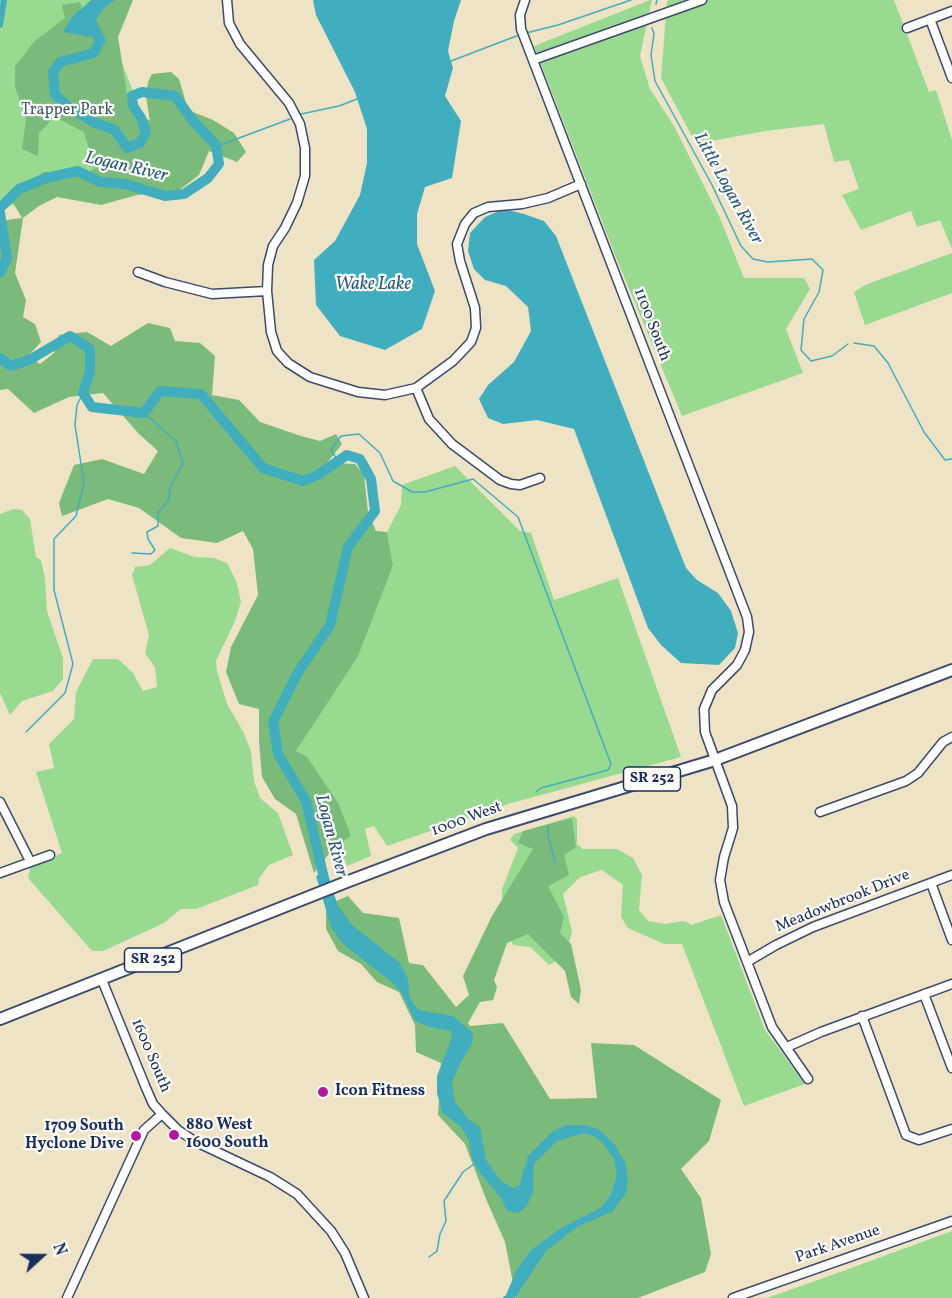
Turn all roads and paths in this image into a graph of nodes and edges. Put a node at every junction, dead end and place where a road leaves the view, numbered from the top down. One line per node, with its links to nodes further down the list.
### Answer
1 (226, 0): 11 (street)
2 (525, 0): 7 (street, 1100 South)
3 (702, 0): 7 (street)
4 (952, 11): 5 (street)
5 (930, 19): 6 (street); 8 (street)
6 (908, 28)
7 (533, 60): 9 (street, 1100 South)
8 (952, 78)
9 (581, 184): 12 (street); 16 (street, 1100 South)
10 (138, 272): 11 (street)
11 (267, 291): 12 (street)
12 (416, 388): 13 (street)
13 (540, 478)
14 (952, 670): 16 (main road, 1000 West / SR 252)
15 (952, 736): 18 (street)
16 (715, 760): 25 (street); 26 (main road, 1000 West / SR 252)
17 (0, 802): 20 (street)
18 (820, 812)
19 (50, 855): 20 (street)
20 (30, 861): 21 (street)
21 (0, 873)
22 (952, 875): 23 (street, Meadowbrook Drive)
23 (931, 883): 24 (street); 25 (street, Meadowbrook Drive)
24 (952, 940)
25 (747, 962): 31 (street)
26 (102, 980): 30 (main road, 1000 West / SR 252); 34 (street, 1600 South)
27 (952, 984): 28 (street)
28 (924, 994): 29 (street); 32 (street)
29 (862, 1016): 31 (street); 35 (street)
30 (0, 1020)
31 (787, 1047): 33 (street)
32 (952, 1068)
33 (808, 1079)
34 (162, 1114): 37 (street); 38 (street, 1600 South)
35 (952, 1129)
36 (952, 1221): 39 (street, Park Avenue)
37 (67, 1298)
38 (364, 1298)
39 (733, 1298)

